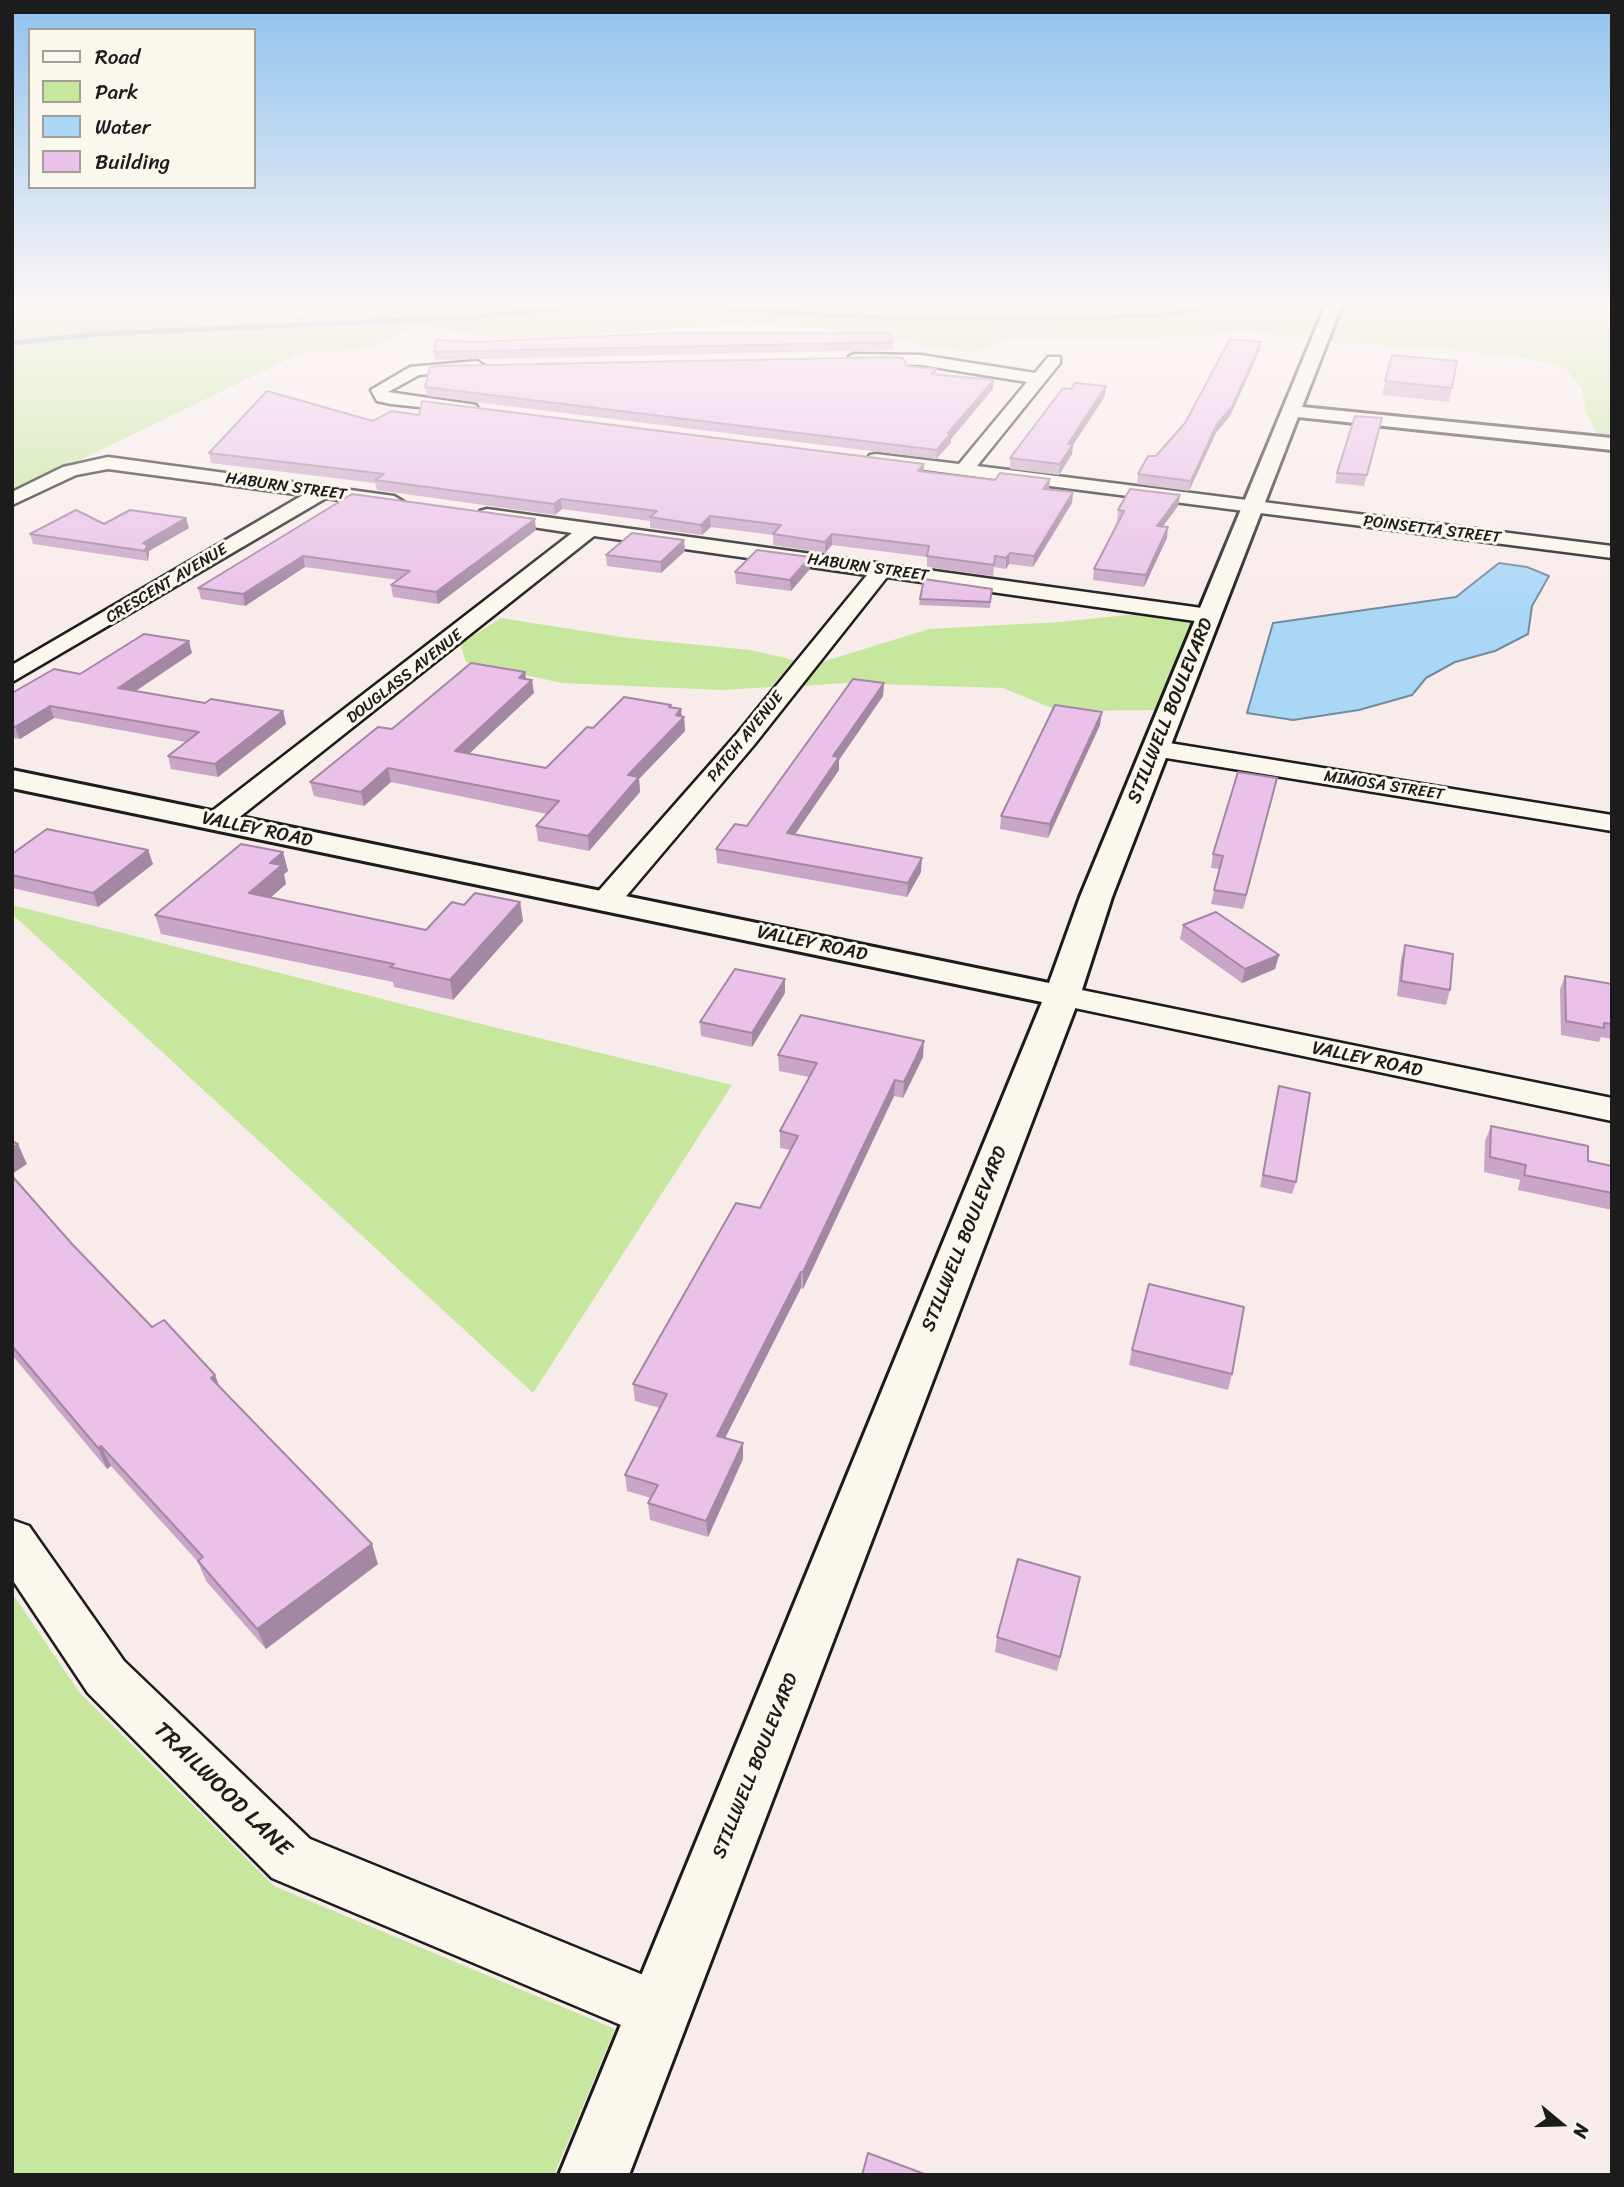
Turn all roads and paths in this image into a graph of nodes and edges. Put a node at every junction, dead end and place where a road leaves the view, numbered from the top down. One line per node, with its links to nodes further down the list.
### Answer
1 (424, 404): 5 (street)
2 (1018, 404): 8 (street)
3 (1294, 404): 4 (street, STILLWELL BOULEVARD)
4 (1291, 411): 6 (street); 12 (street, STILLWELL BOULEVARD)
5 (494, 412)
6 (1612, 444)
7 (853, 456): 8 (street, POINSETTA STREET)
8 (964, 470): 12 (street, POINSETTA STREET)
9 (321, 493): 10 (street, HABURN STREET); 11 (street, HABURN STREET); 18 (street, CRESCENT AVENUE)
10 (12, 499)
11 (414, 505)
12 (1252, 508): 15 (street, POINSETTA STREET); 17 (street, STILLWELL BOULEVARD)
13 (468, 512): 14 (street, HABURN STREET)
14 (590, 529): 16 (street, HABURN STREET); 21 (street, DOUGLASS AVENUE)
15 (1612, 552)
16 (882, 570): 17 (street, HABURN STREET); 23 (street, PATCH AVENUE)
17 (1209, 616): 19 (street, STILLWELL BOULEVARD)
18 (12, 675)
19 (1157, 749): 22 (street, MIMOSA STREET); 24 (street, STILLWELL BOULEVARD)
20 (12, 779): 21 (street, VALLEY ROAD)
21 (217, 821): 23 (street, VALLEY ROAD)
22 (1612, 823)
23 (606, 901): 24 (street, VALLEY ROAD)
24 (1062, 996): 25 (street, VALLEY ROAD); 27 (street, STILLWELL BOULEVARD)
25 (1612, 1110)
26 (12, 1540): 27 (street, TRAILWOOD LANE)
27 (659, 2011): 28 (street, STILLWELL BOULEVARD)
28 (594, 2175)

